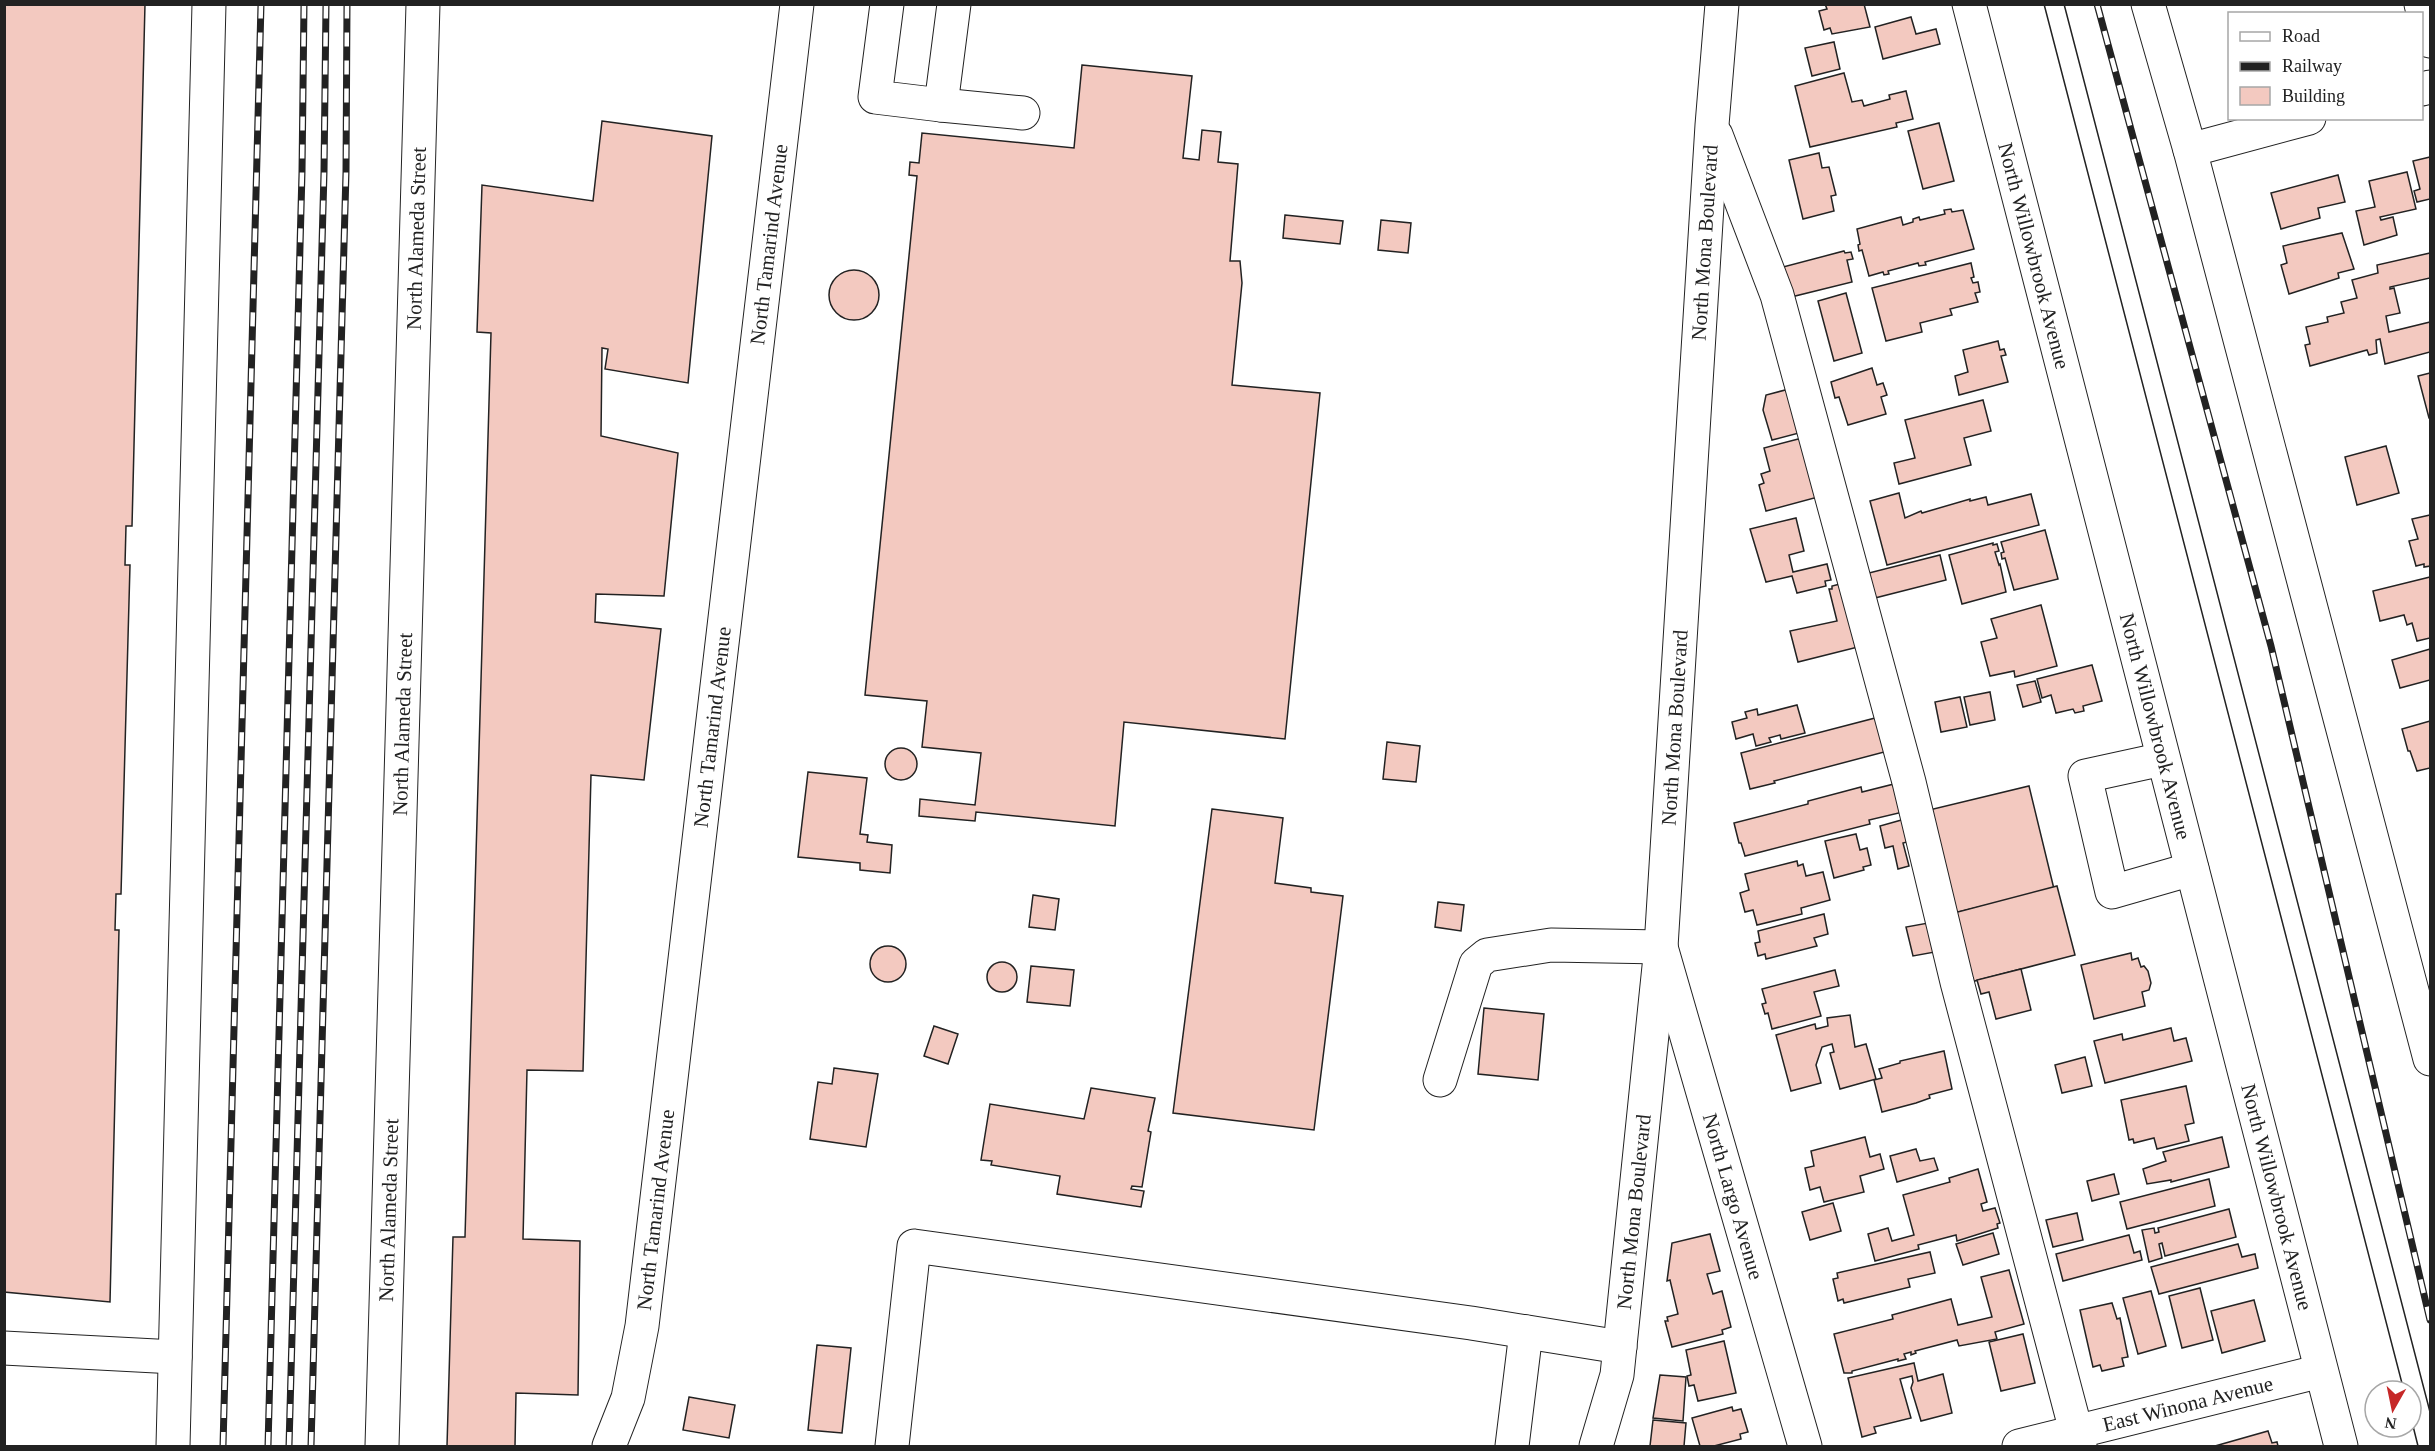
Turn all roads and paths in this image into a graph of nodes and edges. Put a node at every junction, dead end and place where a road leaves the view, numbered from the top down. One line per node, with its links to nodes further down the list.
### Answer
1 (209, 4): 24 (street)
2 (423, 4): 28 (street, North Alameda Street)
3 (797, 4): 29 (street, North Tamarind Avenue)
4 (887, 4): 11 (street)
5 (954, 4): 11 (street)
6 (1722, 4): 14 (street, North Mona Boulevard)
7 (1969, 4): 16 (street, North Willowbrook Avenue)
8 (2148, 4): 15 (street)
9 (2423, 12): 10 (street)
10 (2430, 41)
11 (941, 105): 12 (street)
12 (1023, 113)
13 (2302, 120): 15 (street)
14 (1712, 125): 18 (street, North Mona Boulevard); 26 (street)
15 (2190, 150): 19 (street)
16 (2163, 759): 17 (street, North Willowbrook Avenue); 17 (street)
17 (2192, 869): 25 (street, North Willowbrook Avenue)
18 (1661, 947): 20 (street); 22 (street, North Mona Boulevard); 33 (street, North Largo Avenue)
19 (2430, 1059)
20 (1440, 1080)
21 (1526, 1332): 22 (street); 30 (street); 31 (street)
22 (1620, 1347): 32 (street, North Mona Boulevard)
23 (4, 1348): 24 (street)
24 (175, 1357): 27 (street)
25 (2321, 1371): 26 (street, East Winona Avenue); 35 (street, North Willowbrook Avenue)
26 (2078, 1439): 34 (street, East Winona Avenue)
27 (172, 1446)
28 (382, 1446)
29 (609, 1446)
30 (892, 1446)
31 (1512, 1446)
32 (1596, 1446)
33 (1805, 1446)
34 (2019, 1446)
35 (2341, 1446)

